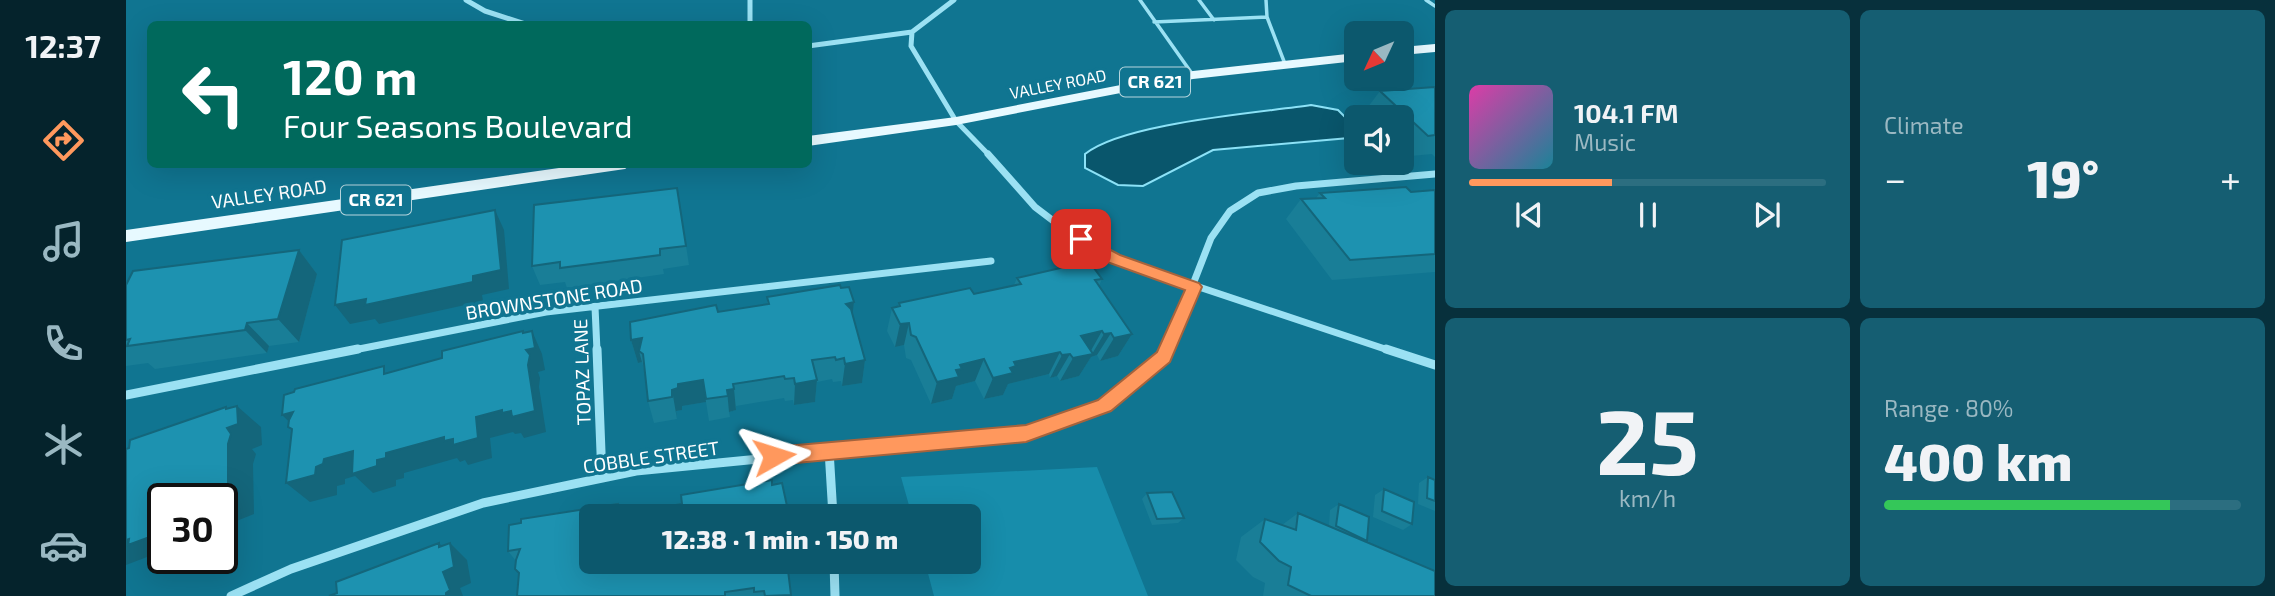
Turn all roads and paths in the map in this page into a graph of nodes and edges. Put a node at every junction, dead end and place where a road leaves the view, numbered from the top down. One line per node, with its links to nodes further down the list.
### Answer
1 (466, 0): 11 (street)
2 (750, 0): 12 (street)
3 (954, 0): 14 (street)
4 (1140, 0): 13 (lane)
5 (1199, 0): 10 (lane)
6 (1266, 0): 9 (lane)
7 (1426, 0): 8 (lane)
8 (1435, 6)
9 (1268, 17): 10 (lane); 19 (lane)
10 (1214, 20): 13 (lane)
11 (518, 21)
12 (750, 21)
13 (1154, 22): 20 (lane)
14 (912, 32): 15 (street); 21 (street)
15 (812, 45)
16 (1435, 48): 17 (main road)
17 (1414, 50)
18 (1344, 58): 19 (main road, VALLEY ROAD / CR 621)
19 (1285, 65): 20 (main road, VALLEY ROAD / CR 621)
20 (1193, 75): 21 (main road, VALLEY ROAD / CR 621)
21 (956, 121): 22 (main road, VALLEY ROAD / CR 621); 27 (street)
22 (812, 140)
23 (597, 168): 25 (main road, VALLEY ROAD / CR 621)
24 (1435, 174): 27 (street, COBBLE STREET)
25 (126, 236)
26 (992, 261): 28 (street, BROWNSTONE ROAD)
27 (1194, 287): 29 (street); 31 (street, COBBLE STREET)
28 (595, 307): 30 (street, BROWNSTONE ROAD); 32 (street, TOPAZ LANE)
29 (1435, 365)
30 (126, 394)
31 (829, 450): 32 (street, COBBLE STREET); 33 (street)
32 (602, 478): 35 (street, COBBLE STREET)
33 (832, 504)
34 (834, 574): 36 (street)
35 (231, 596)
36 (835, 596)

